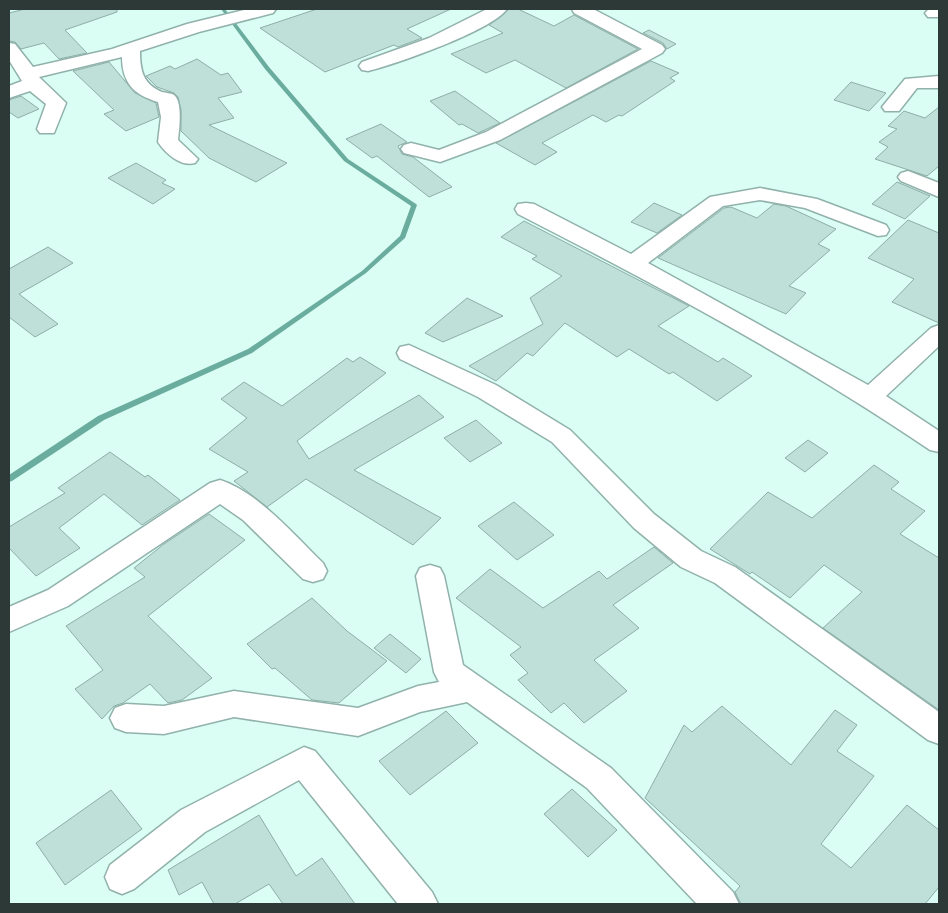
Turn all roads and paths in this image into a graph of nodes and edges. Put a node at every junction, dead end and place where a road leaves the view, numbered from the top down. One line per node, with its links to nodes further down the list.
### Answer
1 (267, 9): 5 (street)
2 (498, 9): 6 (street)
3 (580, 9): 12 (street)
4 (9, 48): 7 (street)
5 (131, 48): 7 (street); 13 (street)
6 (368, 66)
7 (30, 79): 9 (street); 11 (street)
8 (939, 82): 10 (street)
9 (9, 92)
10 (892, 107)
11 (47, 129)
12 (411, 149)
13 (188, 159)
14 (908, 177): 15 (street)
15 (939, 191)
16 (526, 209): 18 (street)
17 (878, 230): 18 (street)
18 (632, 264): 21 (street)
19 (939, 333): 21 (street)
20 (409, 354): 28 (street)
21 (870, 397): 22 (street)
22 (939, 443)
23 (313, 571): 25 (street)
24 (430, 576): 26 (street)
25 (9, 620)
26 (472, 688): 27 (street); 31 (street)
27 (126, 718)
28 (939, 730)
29 (122, 877): 30 (street)
30 (420, 904)
31 (721, 904)

